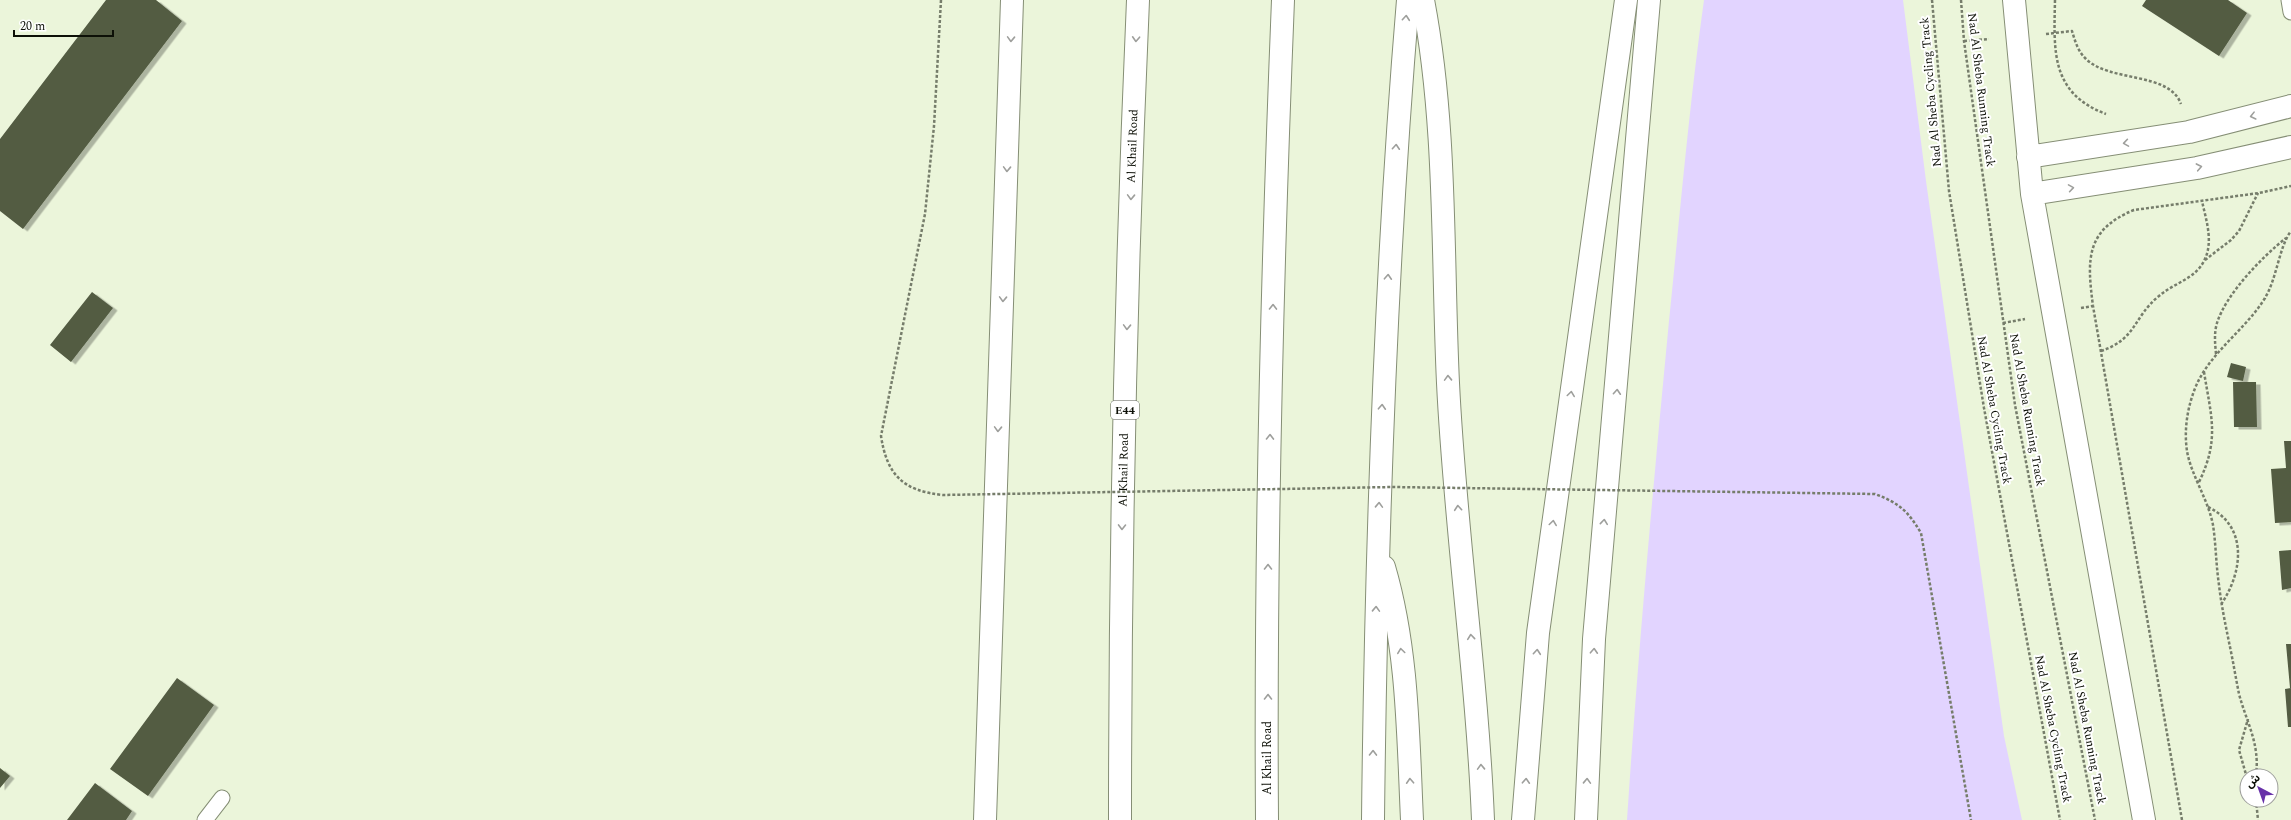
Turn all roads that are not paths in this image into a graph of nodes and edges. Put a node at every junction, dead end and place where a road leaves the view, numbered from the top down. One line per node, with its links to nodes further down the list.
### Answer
1 (1012, 0): 18 (main road, one-way to 18)
2 (1138, 0): 19 (main road, Al Khail Road / E44, one-way to 19)
3 (1283, 0): 20 (main road, Al Khail Road, one-way to 3)
4 (1408, 0): 15 (main road, one-way to 4)
5 (1423, 0): 23 (main road, one-way to 5)
6 (1626, 0): 24 (main road, one-way to 6)
7 (1649, 0): 25 (main road, one-way to 7)
8 (2014, 0): 13 (main road)
9 (2289, 0): 10 (lane)
10 (2291, 12)
11 (2291, 106): 13 (main road, one-way to 13)
12 (2291, 147): 14 (main road, one-way to 12)
13 (2028, 157): 14 (main road)
14 (2032, 194): 26 (main road)
15 (1377, 544): 21 (main road, one-way to 15); 22 (main road, one-way to 15)
16 (222, 798): 17 (lane)
17 (205, 820)
18 (985, 820)
19 (1120, 820)
20 (1267, 820)
21 (1372, 820)
22 (1412, 820)
23 (1483, 820)
24 (1523, 820)
25 (1586, 820)
26 (2144, 820)

